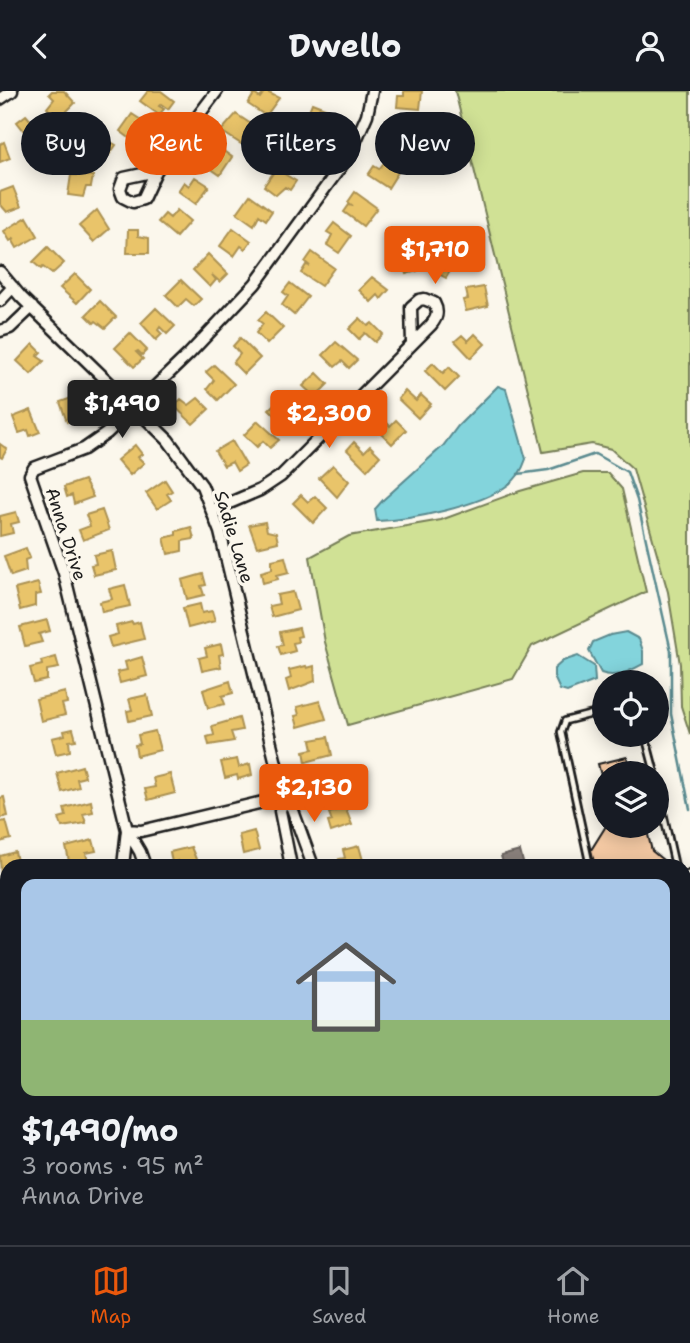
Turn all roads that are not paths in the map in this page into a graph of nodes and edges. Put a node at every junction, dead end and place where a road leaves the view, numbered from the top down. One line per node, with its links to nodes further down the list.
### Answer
1 (12, 91): 4 (street)
2 (217, 91): 5 (street)
3 (372, 91): 12 (street, Anna Drive)
4 (0, 99)
5 (201, 112)
6 (0, 272): 7 (street, Sadie Lane)
7 (13, 288): 8 (street); 9 (street, Sadie Lane)
8 (0, 301)
9 (32, 307): 10 (street); 12 (street, Sadie Lane)
10 (0, 331)
11 (412, 344): 13 (street)
12 (135, 407): 13 (street, Sadie Lane); 16 (street, Anna Drive)
13 (213, 510): 15 (street, Sadie Lane)
14 (592, 714): 22 (lane)
15 (284, 797): 16 (street); 20 (street, Sadie Lane); 21 (street, Sadie Lane)
16 (127, 830): 18 (street, Anna Drive); 19 (street, Anna Drive)
17 (669, 838): 23 (lane)
18 (124, 859)
19 (142, 859)
20 (290, 859)
21 (310, 859)
22 (588, 859)
23 (673, 859)

